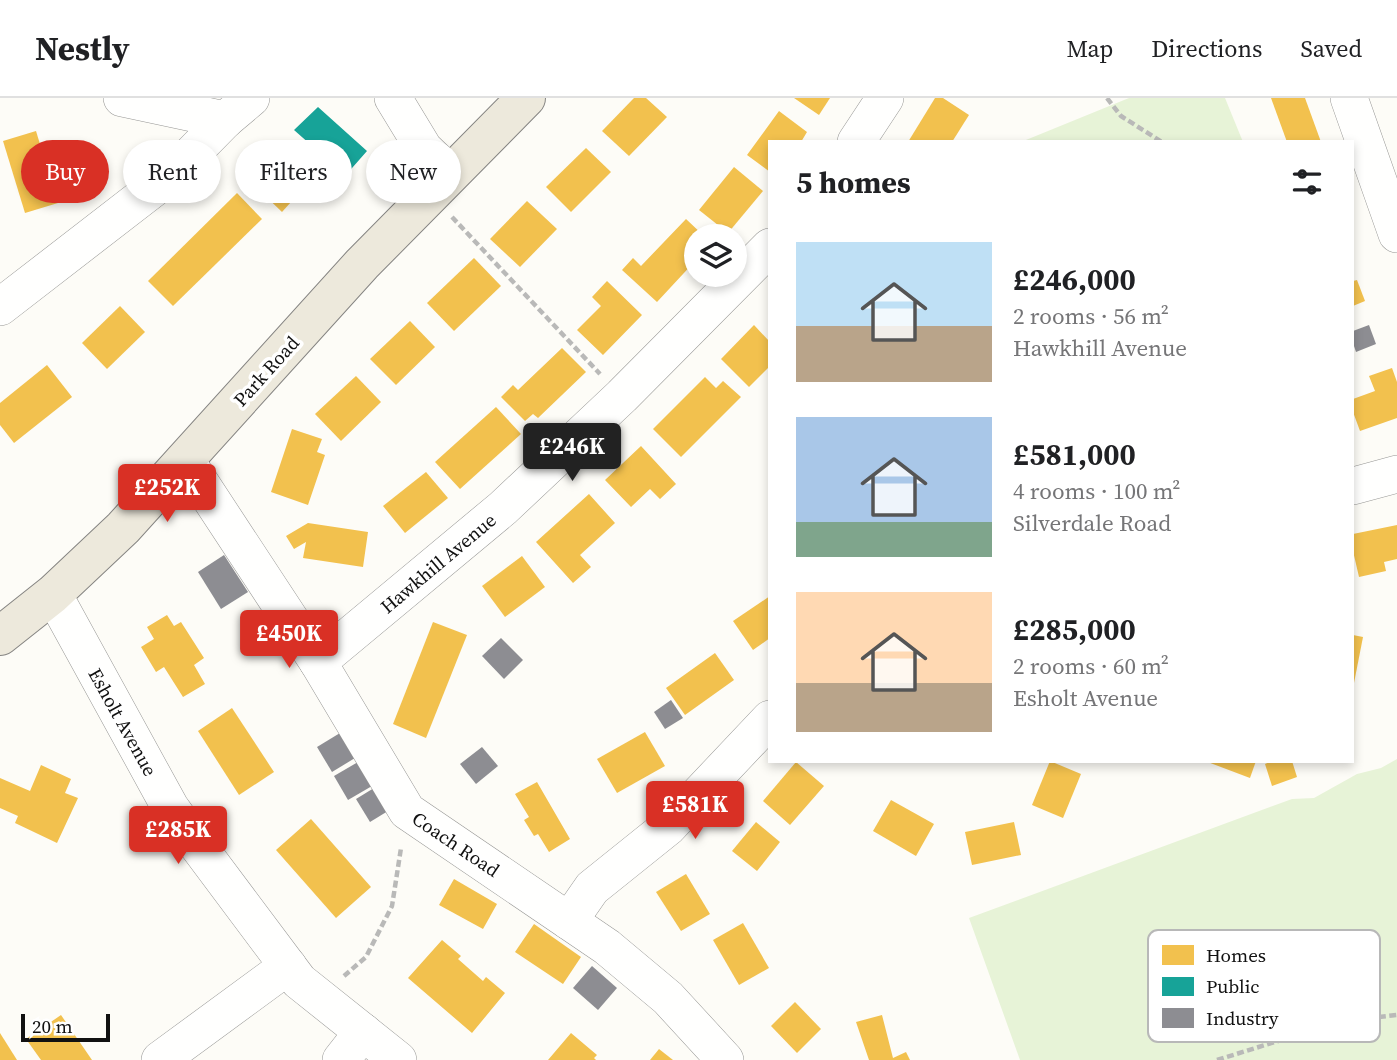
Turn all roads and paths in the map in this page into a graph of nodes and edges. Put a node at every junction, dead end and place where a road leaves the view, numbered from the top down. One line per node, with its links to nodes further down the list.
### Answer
1 (122, 98): 7 (street)
2 (526, 98): 11 (main road, Park Road)
3 (885, 98): 9 (street)
4 (1107, 98): 10 (path)
5 (1349, 98): 14 (street)
6 (395, 100): 8 (street)
7 (238, 109): 16 (street)
8 (419, 140)
9 (857, 140)
10 (1159, 140)
11 (461, 163)
12 (422, 203): 18 (main road, Park Road)
13 (453, 218): 17 (path)
14 (1397, 234)
15 (768, 252): 17 (street, Hawkhill Avenue)
16 (0, 307)
17 (622, 396): 23 (street, Hawkhill Avenue)
18 (186, 461): 21 (main road, Park Road); 23 (street, Coach Road)
19 (1397, 474): 20 (street)
20 (1354, 486)
21 (53, 594): 22 (main road, Park Road); 27 (street, Esholt Avenue)
22 (0, 636)
23 (318, 662): 25 (street, Coach Road)
24 (768, 721): 26 (street)
25 (407, 811): 26 (street, Coach Road); 28 (path)
26 (569, 920): 34 (street, Coach Road)
27 (288, 966): 28 (street, Esholt Avenue); 31 (street)
28 (321, 998): 29 (street, Esholt Avenue)
29 (363, 1032): 32 (street); 33 (street, Esholt Avenue)
30 (1275, 1042): 35 (path)
31 (160, 1060)
32 (341, 1060)
33 (398, 1060)
34 (725, 1060)
35 (1217, 1060)

